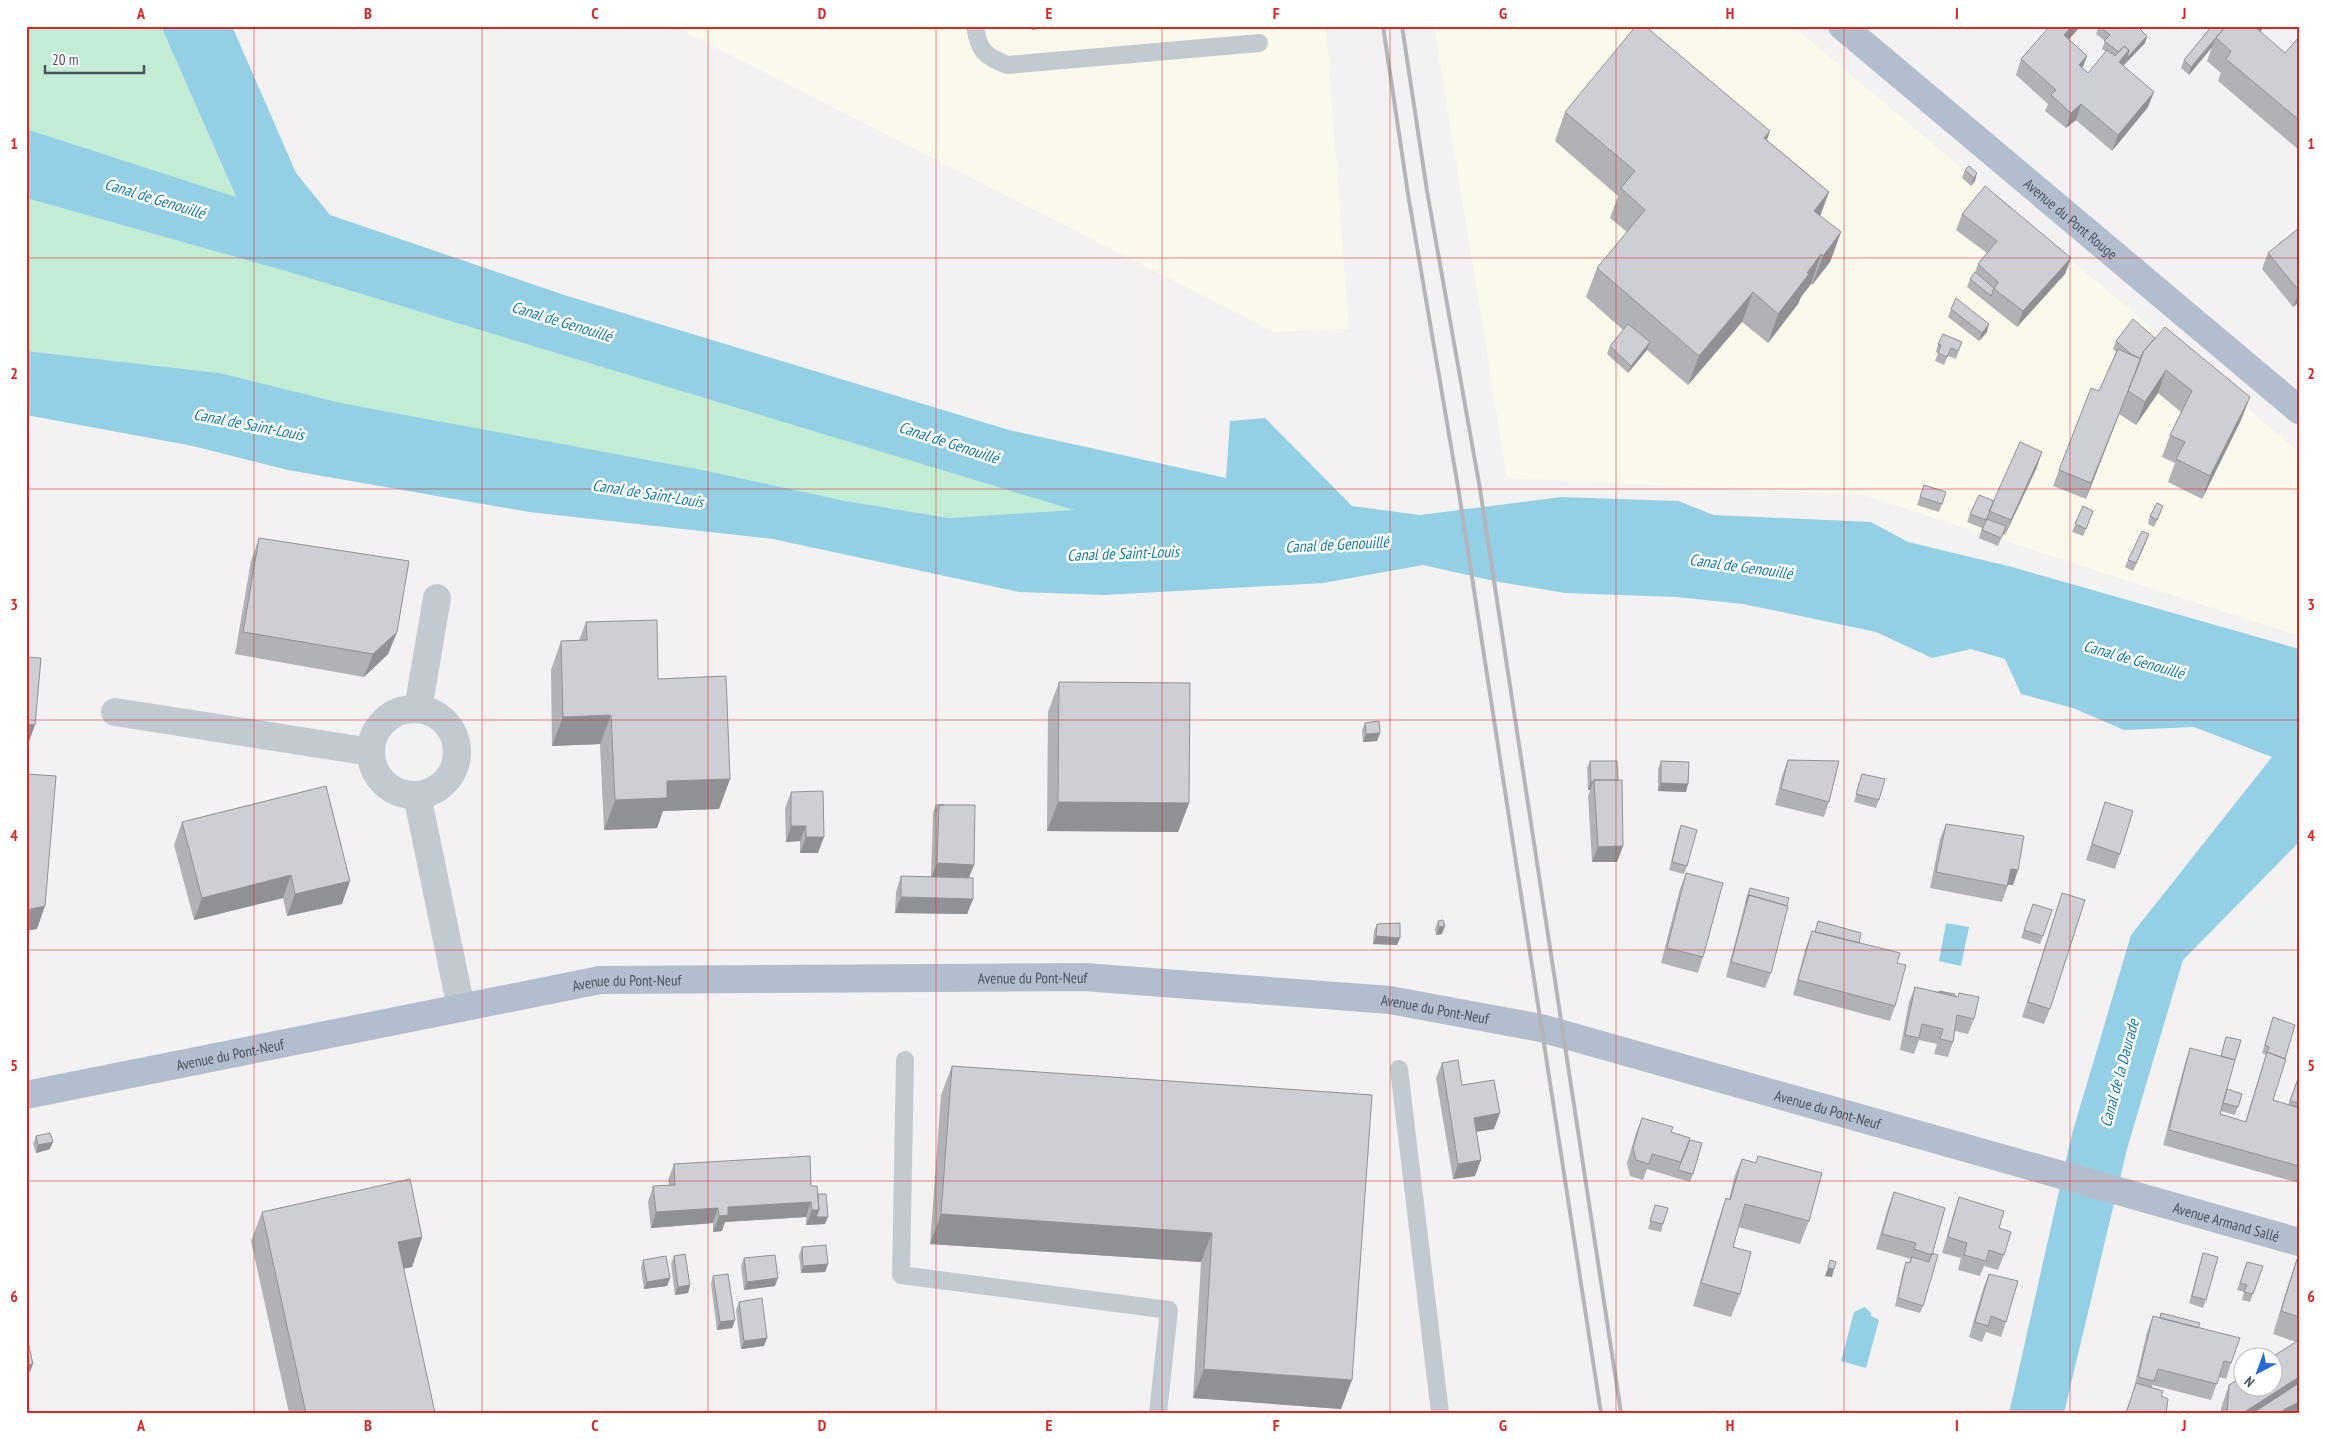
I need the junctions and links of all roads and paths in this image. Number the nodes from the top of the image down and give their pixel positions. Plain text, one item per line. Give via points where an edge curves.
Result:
1 (975, 26) edge
2 (1842, 26) edge
3 (1259, 43) dead end
4 (2299, 410) edge
5 (437, 598) dead end
6 (418, 709) junction
7 (115, 712) dead end
8 (371, 752) junction
9 (416, 795) junction
10 (461, 1008) junction
11 (905, 1060) dead end
12 (1399, 1069) dead end
13 (26, 1095) edge
14 (2156, 1202) joint
15 (2299, 1242) edge
16 (1158, 1413) edge
17 (1440, 1413) edge

1 - 3 lane via 978,41 987,56 1007,65
2 - 4 main road, Avenue du Pont Rouge
5 - 6 street
6 - 8 street via 404,710 385,720 373,738
6 - 9 street via 443,721 452,732 456,760 442,784 430,792
7 - 8 street
8 - 9 street via 373,766 385,783 402,794
9 - 10 street
10 - 13 main road, Avenue du Pont-Neuf
10 - 14 main road, Avenue du Pont-Neuf via 600,980 1084,977 1390,1000 1580,1038
11 - 16 lane via 901,1275 1169,1310
12 - 17 lane
14 - 15 main road, Avenue Armand Sallé

